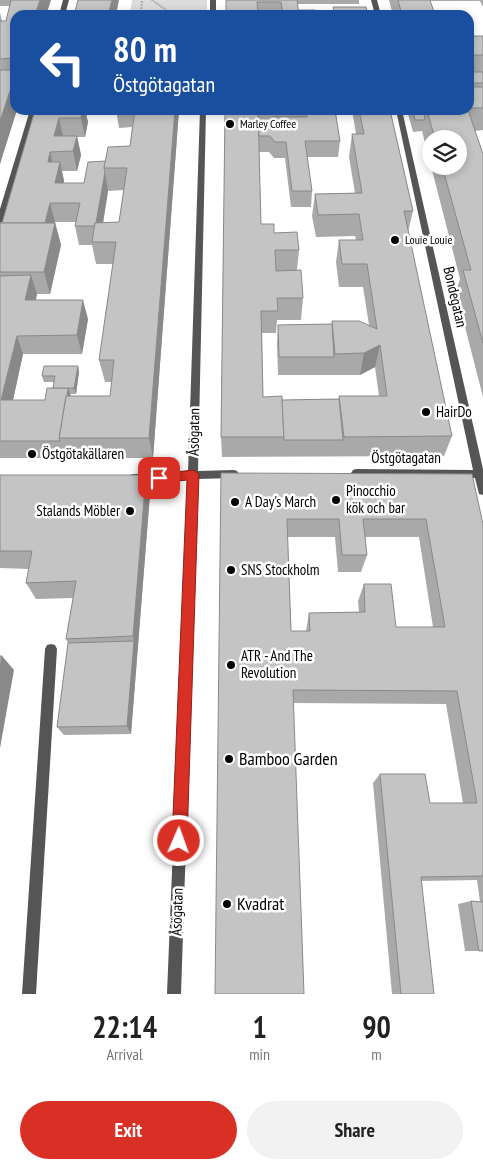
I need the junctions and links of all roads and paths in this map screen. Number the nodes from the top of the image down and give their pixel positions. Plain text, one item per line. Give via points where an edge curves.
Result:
1 (152, 0) edge
2 (166, 10) edge
3 (32, 115) edge
4 (203, 115) edge
5 (399, 115) edge
6 (0, 221) edge
7 (481, 473) edge
8 (193, 474) junction
9 (242, 474) edge
10 (341, 474) edge
11 (121, 478) edge
12 (483, 491) edge
13 (52, 650) dead end
14 (29, 994) edge
15 (174, 994) edge

1 - 2 path
3 - 6 street
4 - 8 street, Åsögatan
5 - 7 street, Bondegatan
7 - 10 street, Östgötagatan
7 - 12 street, Bondegatan
8 - 9 street
8 - 11 street
8 - 15 street, Åsögatan
13 - 14 street

